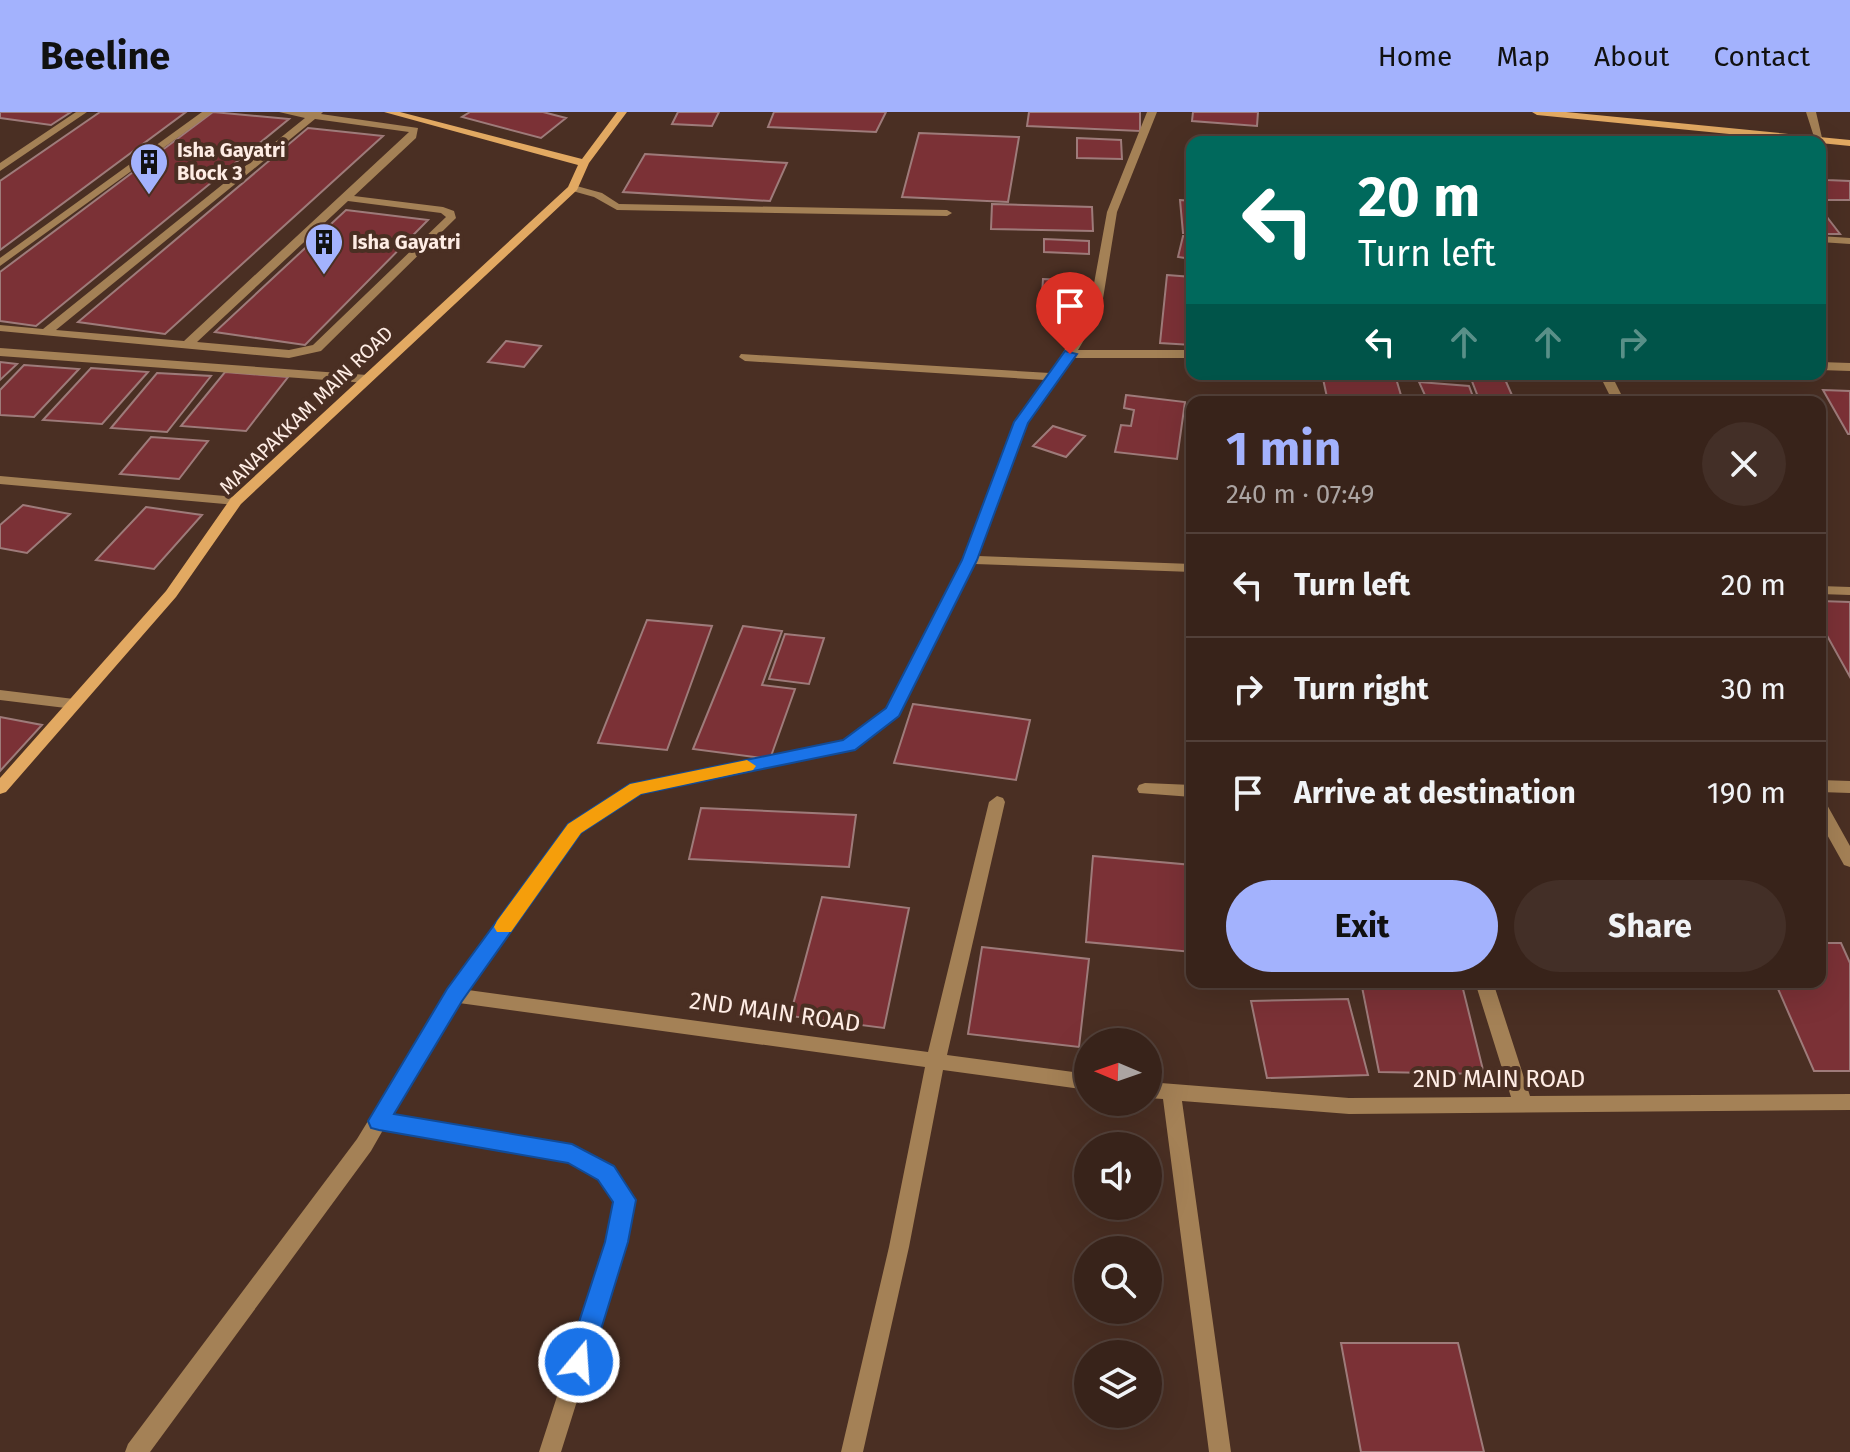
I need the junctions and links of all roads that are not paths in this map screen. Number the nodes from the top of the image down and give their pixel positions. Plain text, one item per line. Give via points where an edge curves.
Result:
1 (82, 112) edge
2 (208, 112) edge
3 (284, 112) edge
4 (389, 112) edge
5 (622, 112) edge
6 (1152, 112) edge
7 (1537, 112) edge
8 (1811, 112) edge
9 (315, 115) edge
10 (1780, 136) edge
11 (1819, 136) edge
12 (1826, 141) edge
13 (1850, 143) edge
14 (584, 163) junction
15 (0, 168) edge
16 (573, 188) junction
17 (347, 198) junction
18 (947, 213) dead end
19 (1826, 239) edge
20 (1850, 241) edge
21 (0, 263) edge
22 (0, 328) edge
23 (46, 333) junction
24 (187, 345) junction
25 (0, 352) edge
26 (1070, 354) junction
27 (1186, 354) edge
28 (745, 357) dead end
29 (1826, 366) edge
30 (1850, 367) edge
31 (1054, 377) junction
32 (367, 379) junction
33 (0, 480) edge
34 (236, 501) junction
35 (970, 560) junction
36 (1186, 568) edge
37 (1826, 590) edge
38 (1850, 591) edge
39 (0, 695) edge
40 (74, 704) junction
41 (1826, 786) edge
42 (1850, 787) edge
43 (0, 788) edge
44 (1145, 789) dead end
45 (1186, 791) edge
46 (997, 802) dead end
47 (1826, 818) edge
48 (1850, 861) edge
49 (1486, 988) edge
50 (454, 995) junction
51 (936, 1060) junction
52 (1074, 1080) edge
53 (1162, 1092) edge
54 (1172, 1094) junction
55 (1850, 1102) edge
56 (1523, 1105) junction
57 (379, 1121) junction
58 (136, 1452) edge
59 (550, 1452) edge
60 (852, 1452) edge
61 (1220, 1452) edge

1 - 15 street
2 - 21 street
3 - 9 street
4 - 14 main road
5 - 14 main road, MANAPAKKAM MAIN ROAD
6 - 26 street via 1112,212 1095,311
7 - 10 main road
8 - 11 street
9 - 17 street via 415,130
9 - 23 street
12 - 13 main road
14 - 16 main road, MANAPAKKAM MAIN ROAD
16 - 18 street via 617,207
16 - 32 main road, MANAPAKKAM MAIN ROAD
17 - 24 street
17 - 24 street via 443,210 451,218 317,348 289,354
19 - 20 street
22 - 23 street
23 - 24 street
25 - 32 street
26 - 27 street
26 - 31 street
28 - 31 street
29 - 30 street
31 - 35 street via 1021,422
32 - 34 main road, MANAPAKKAM MAIN ROAD
33 - 34 street
34 - 40 main road, MANAPAKKAM MAIN ROAD via 171,594
35 - 36 street
35 - 50 street via 893,712 849,745 636,789 612,804 575,828
37 - 38 street
39 - 40 street
40 - 43 main road, MANAPAKKAM MAIN ROAD
41 - 42 street
44 - 45 street
46 - 51 street
47 - 48 street
49 - 56 street
50 - 51 street, 2ND MAIN ROAD
50 - 57 street
51 - 52 street, 2ND MAIN ROAD
51 - 60 street
53 - 54 street, 2ND MAIN ROAD
54 - 56 street, 2ND MAIN ROAD via 1349,1106
54 - 61 street
55 - 56 street, 2ND MAIN ROAD
57 - 58 street
57 - 59 street via 572,1154 606,1173 625,1200 617,1242

